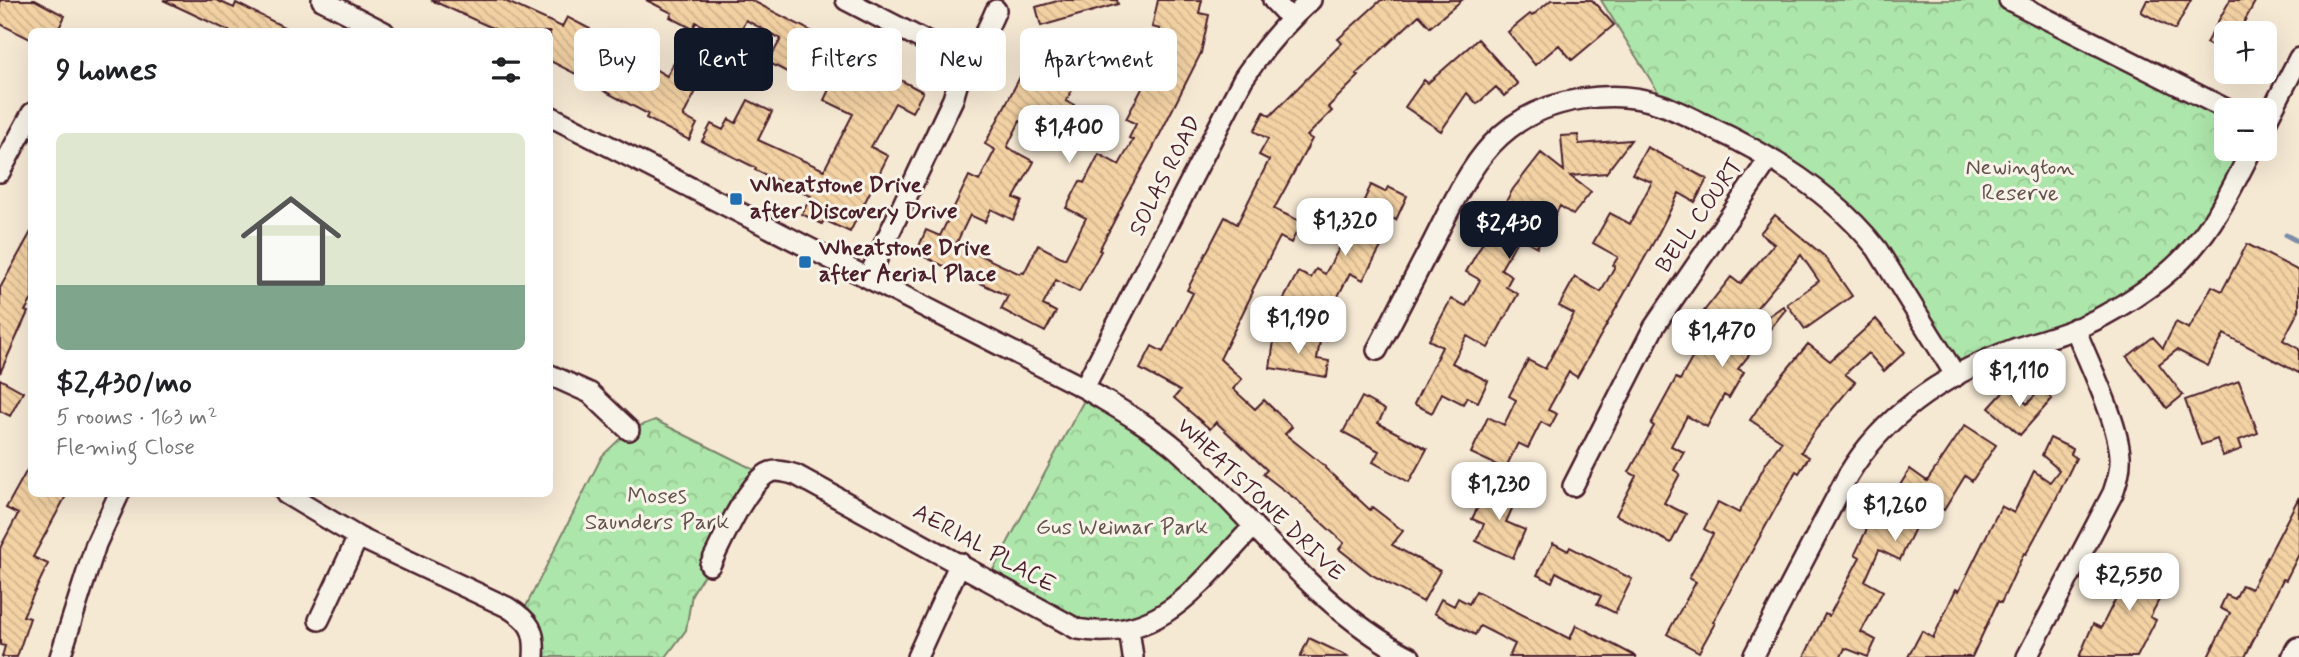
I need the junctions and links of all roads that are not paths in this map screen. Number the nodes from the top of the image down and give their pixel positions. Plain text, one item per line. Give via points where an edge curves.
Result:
1 (322, 0) edge
2 (846, 0) edge
3 (1273, 0) edge
4 (1311, 0) edge
5 (2009, 0) edge
6 (996, 10) dead end
7 (1290, 18) junction
8 (354, 25) edge
9 (988, 28) edge
10 (916, 36) edge
11 (2299, 58) edge
12 (955, 91) edge
13 (2277, 100) edge
14 (2214, 103) edge
15 (553, 118) edge
16 (28, 120) edge
17 (1769, 159) junction
18 (2246, 161) edge
19 (0, 172) edge
20 (868, 278) junction
21 (2075, 328) junction
22 (1377, 350) dead end
23 (553, 376) edge
24 (1956, 376) junction
25 (1084, 388) junction
26 (629, 430) dead end
27 (1573, 486) dead end
28 (118, 497) edge
29 (291, 497) edge
30 (1254, 526) junction
31 (358, 537) junction
32 (960, 564) junction
33 (710, 565) dead end
34 (319, 620) dead end
35 (1129, 629) junction
36 (2299, 650) edge
37 (1407, 656) edge
38 (60, 657) edge
39 (534, 657) edge
40 (917, 657) edge
41 (1133, 657) edge
42 (1753, 657) edge
43 (2027, 657) edge
44 (2295, 657) edge

1 - 8 street
2 - 10 street
3 - 7 street
4 - 7 street, SOLAS ROAD
5 - 14 street
6 - 9 street
7 - 25 street, SOLAS ROAD via 1243,79
11 - 13 street
12 - 20 street
15 - 20 street, WHEATSTONE DRIVE
16 - 19 street
17 - 22 street via 1658,103 1600,96 1536,110 1491,145 1469,172
17 - 24 street via 1809,184 1862,229
17 - 27 street, BELL COURT via 1654,327
18 - 21 street via 2220,209 2180,261 2127,302
20 - 25 street, WHEATSTONE DRIVE
21 - 24 street
21 - 43 street via 2111,418 2120,471 2113,493
23 - 26 street via 590,393
24 - 42 street via 1892,419 1860,456
25 - 30 street, WHEATSTONE DRIVE via 1174,446
28 - 38 street via 96,544
29 - 31 street
30 - 35 street, AERIAL PLACE via 1180,604
30 - 37 street, WHEATSTONE DRIVE via 1344,615
31 - 34 street
31 - 39 street via 508,607 531,627
32 - 33 street, AERIAL PLACE via 796,475 778,470 765,475 742,503
32 - 35 street, AERIAL PLACE via 1077,629 1112,633
32 - 40 street
35 - 41 street
36 - 44 main road

